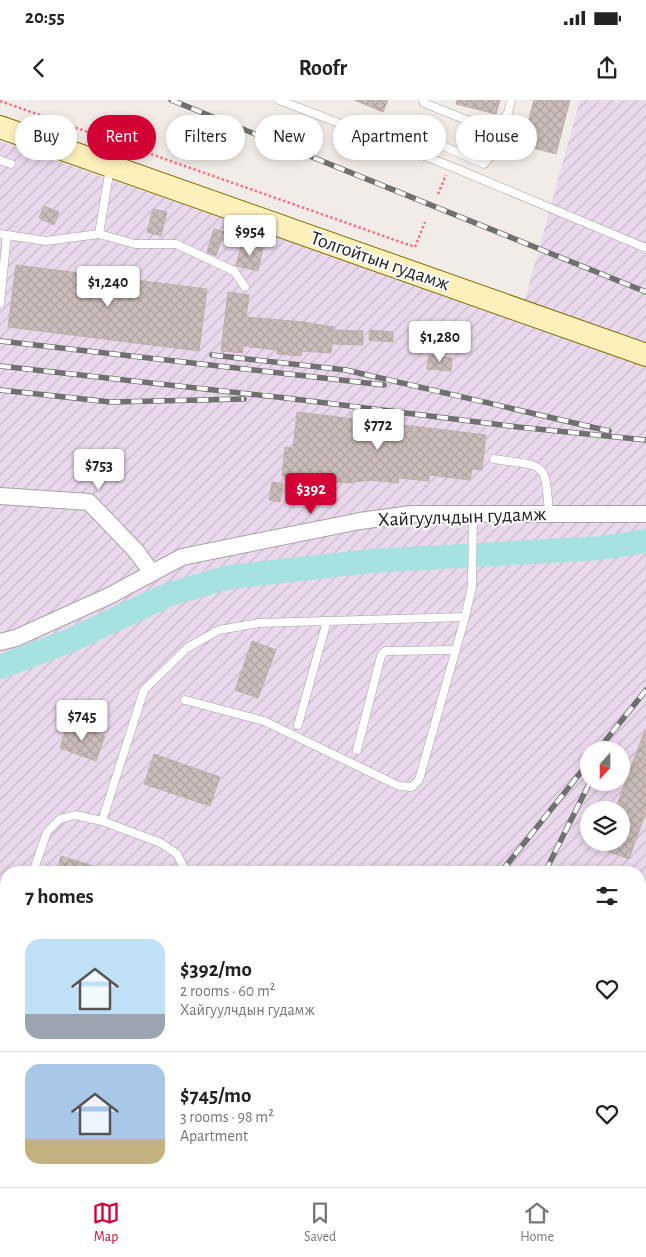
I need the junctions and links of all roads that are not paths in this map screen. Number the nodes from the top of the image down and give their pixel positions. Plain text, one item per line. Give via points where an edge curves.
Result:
1 (279, 100) edge
2 (423, 100) edge
3 (511, 100) edge
4 (506, 115) edge
5 (456, 116) edge
6 (333, 121) edge
7 (0, 127) edge
8 (0, 160) edge
9 (434, 160) edge
10 (475, 160) edge
11 (487, 160) edge
12 (11, 164) dead end
13 (111, 166) junction
14 (99, 234) junction
15 (4, 235) edge
16 (646, 248) edge
17 (245, 287) dead end
18 (0, 303) edge
19 (646, 355) edge
20 (494, 459) dead end
21 (0, 496) edge
22 (549, 514) junction
23 (646, 514) edge
24 (473, 515) junction
25 (152, 573) junction
26 (465, 617) junction
27 (327, 621) junction
28 (0, 642) edge
29 (456, 650) junction
30 (185, 700) dead end
31 (298, 725) dead end
32 (357, 750) dead end
33 (102, 821) junction
34 (35, 866) edge
35 (183, 866) edge

1 - 6 lane
2 - 5 lane
3 - 4 lane
7 - 13 main road, Толгойтын гудамж
8 - 12 lane
9 - 16 lane
10 - 11 lane via 484,164
13 - 14 lane
13 - 19 main road, Толгойтын гудамж
14 - 15 lane via 46,241
14 - 17 lane via 135,244 176,244 234,271
15 - 18 lane
20 - 22 lane via 538,466 544,471
21 - 25 street via 89,502 136,550
22 - 23 street, Хайгуулчдын гудамж
22 - 24 street, Хайгуулчдын гудамж
24 - 25 street, Хайгуулчдын гудамж via 411,514 360,521 182,557
24 - 26 lane via 474,563
25 - 28 street, Хайгуулчдын гудамж via 16,638
26 - 27 lane
26 - 29 lane
27 - 31 lane
27 - 33 lane via 259,624 219,630 187,648 144,690
29 - 30 lane via 419,780 412,788 399,786 264,721
29 - 32 lane via 385,651
33 - 34 lane via 75,815 60,819 47,832
33 - 35 lane via 161,843 177,854

